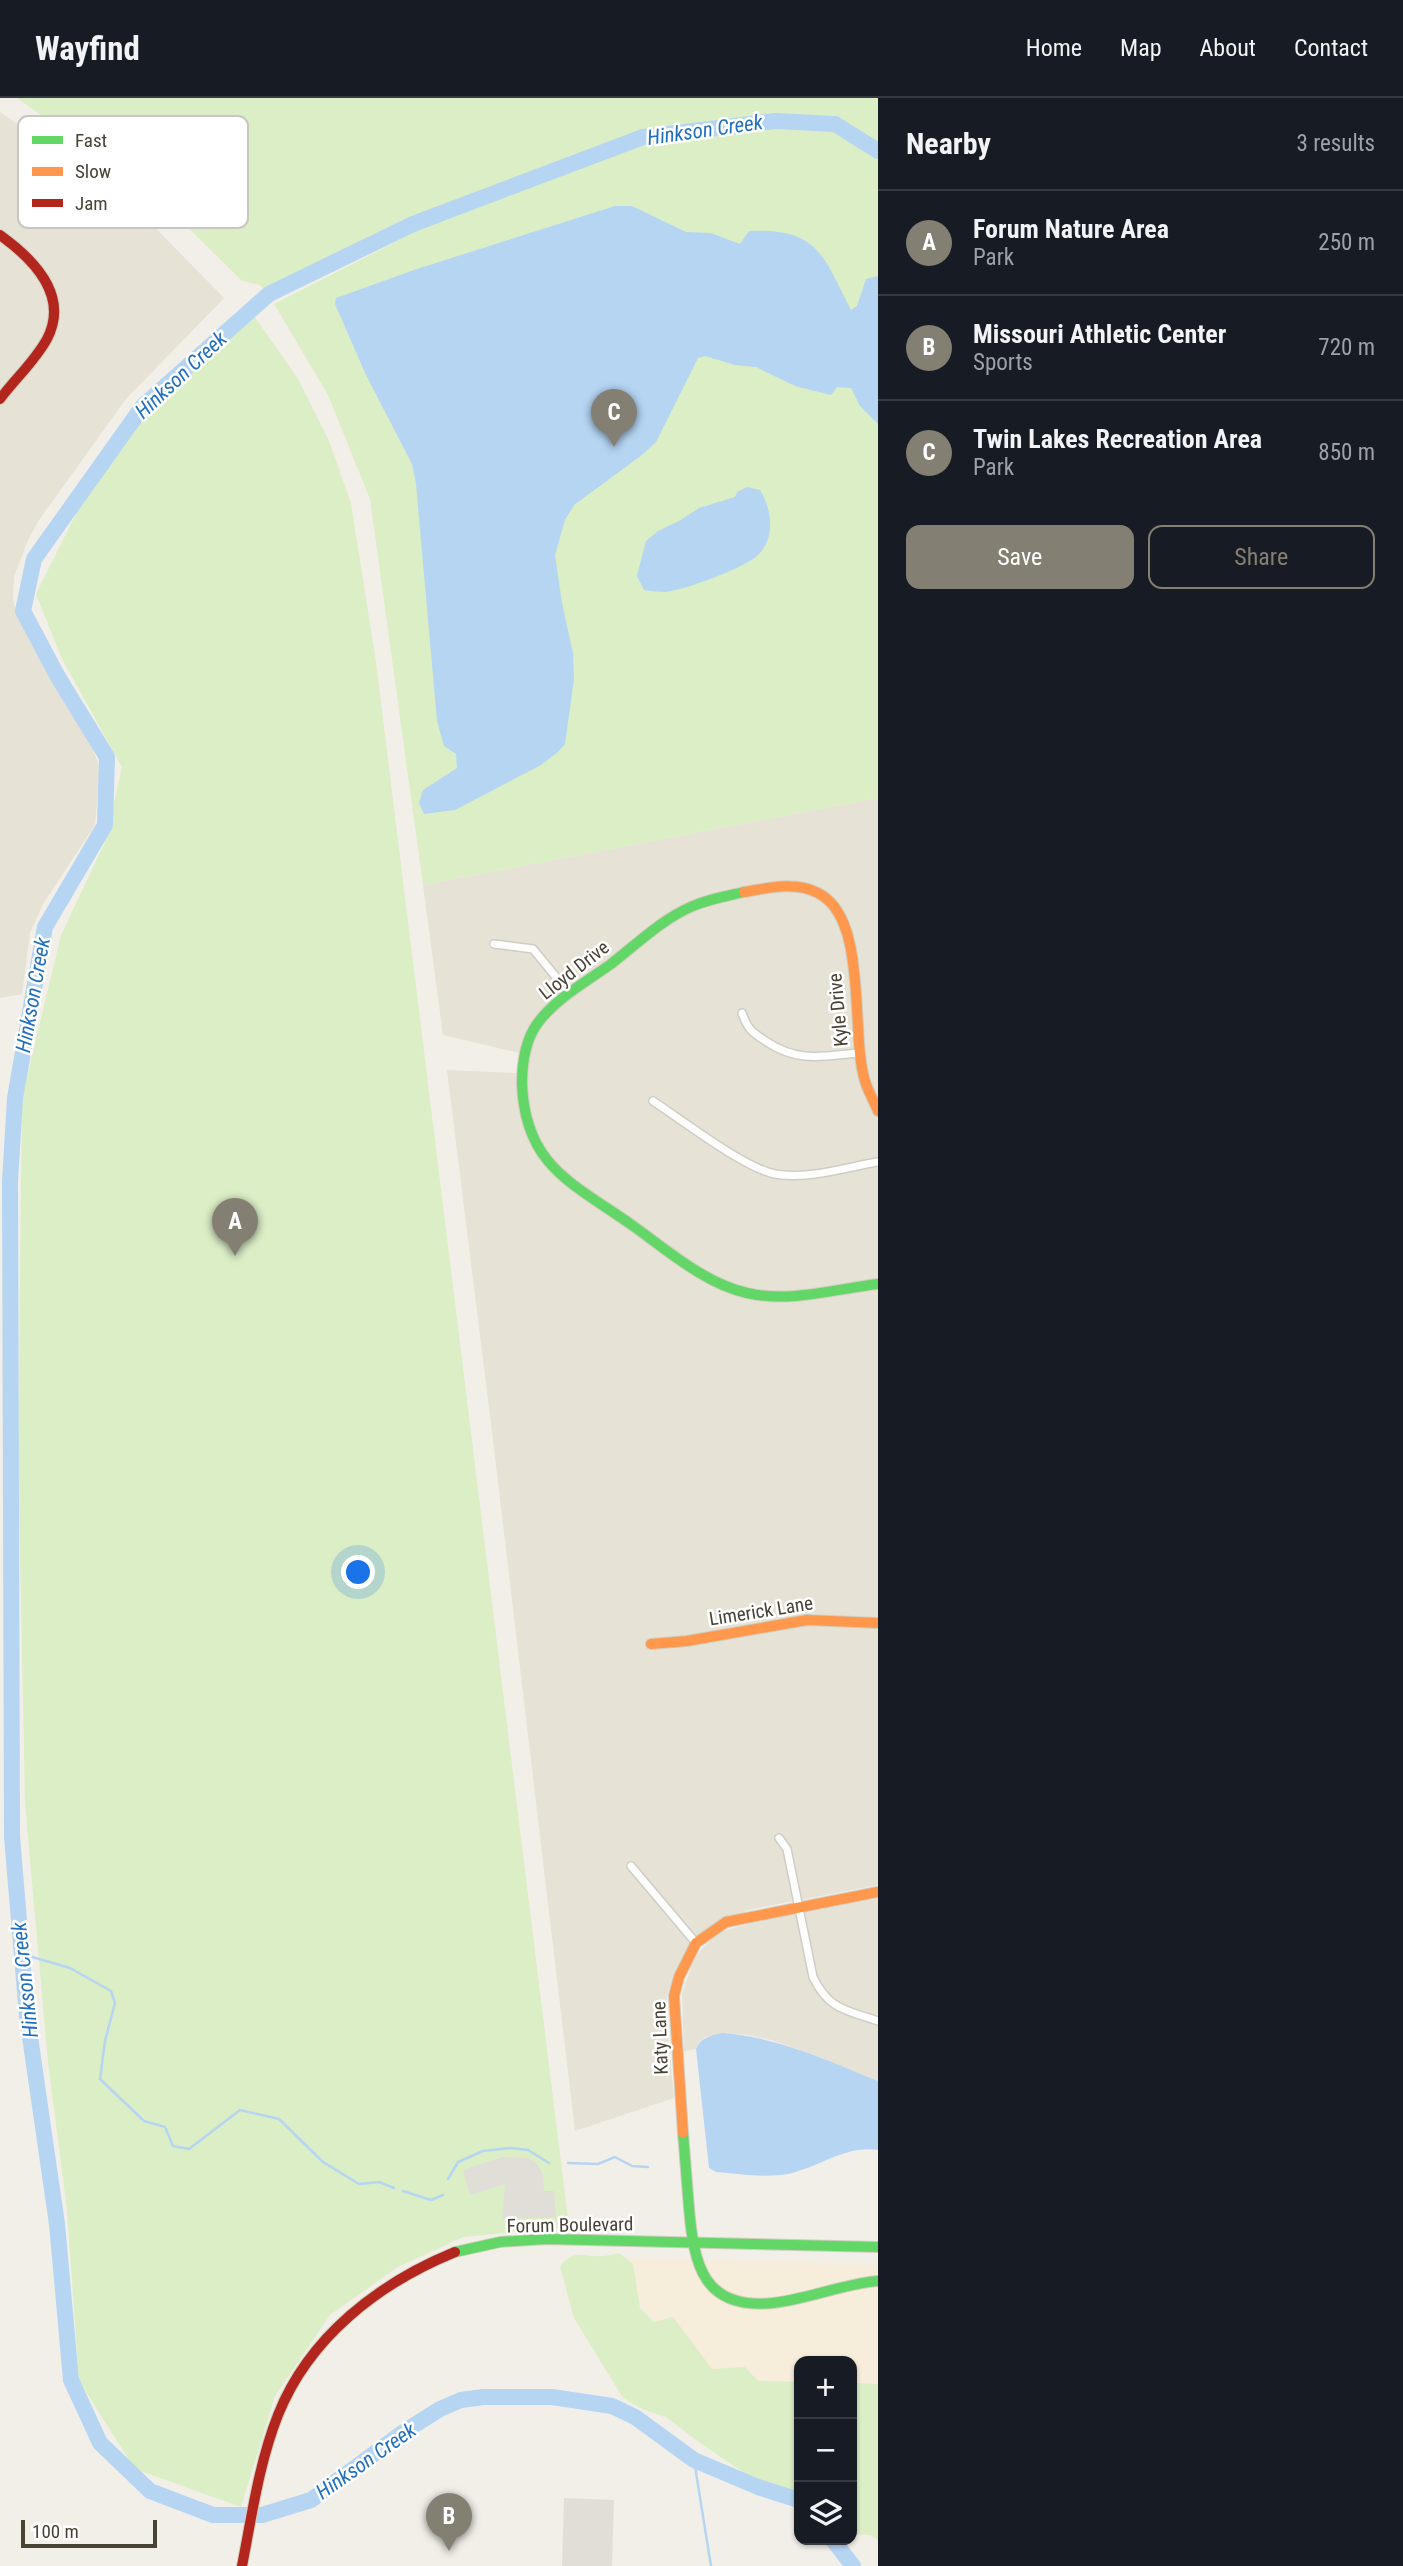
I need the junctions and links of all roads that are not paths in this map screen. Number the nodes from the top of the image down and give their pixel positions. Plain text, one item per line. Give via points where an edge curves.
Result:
1 (0, 235) edge
2 (0, 399) edge
3 (835, 905) joint
4 (494, 944) dead end
5 (570, 994) junction
6 (741, 1013) dead end
7 (859, 1053) junction
8 (653, 1101) dead end
9 (878, 1111) edge
10 (878, 1162) edge
11 (878, 1284) edge
12 (878, 1623) edge
13 (651, 1644) dead end
14 (779, 1838) dead end
15 (631, 1866) dead end
16 (878, 1892) edge
17 (798, 1908) junction
18 (696, 1942) junction
19 (878, 2021) edge
20 (692, 2243) junction
21 (878, 2247) edge
22 (878, 2281) edge
23 (242, 2566) edge

1 - 2 street via 37,265 53,304 48,337
3 - 5 street, Lloyd Drive via 812,889 791,885 711,900 675,916
3 - 7 street, Kyle Drive via 850,944
4 - 5 street via 533,949
5 - 11 street, Lloyd Drive via 540,1019 522,1059 521,1095 527,1130 560,1176 707,1277 748,1293 779,1295
6 - 7 street via 748,1029 793,1056
7 - 9 street, Kyle Drive via 864,1080
8 - 10 street via 750,1164 775,1174 807,1174
12 - 13 street, Limerick Lane via 831,1618 795,1621
14 - 17 street via 788,1849
15 - 18 street
16 - 17 street
17 - 18 street via 726,1922
17 - 19 street via 813,1977 821,1993 833,2005
18 - 20 street, Katy Lane via 679,1977 674,2006
20 - 21 street, Forum Boulevard
20 - 22 street, Katy Lane via 697,2268 713,2288 746,2304 786,2301 846,2283
20 - 23 street, Forum Boulevard via 531,2239 456,2252 375,2295 315,2352 290,2389 269,2434

